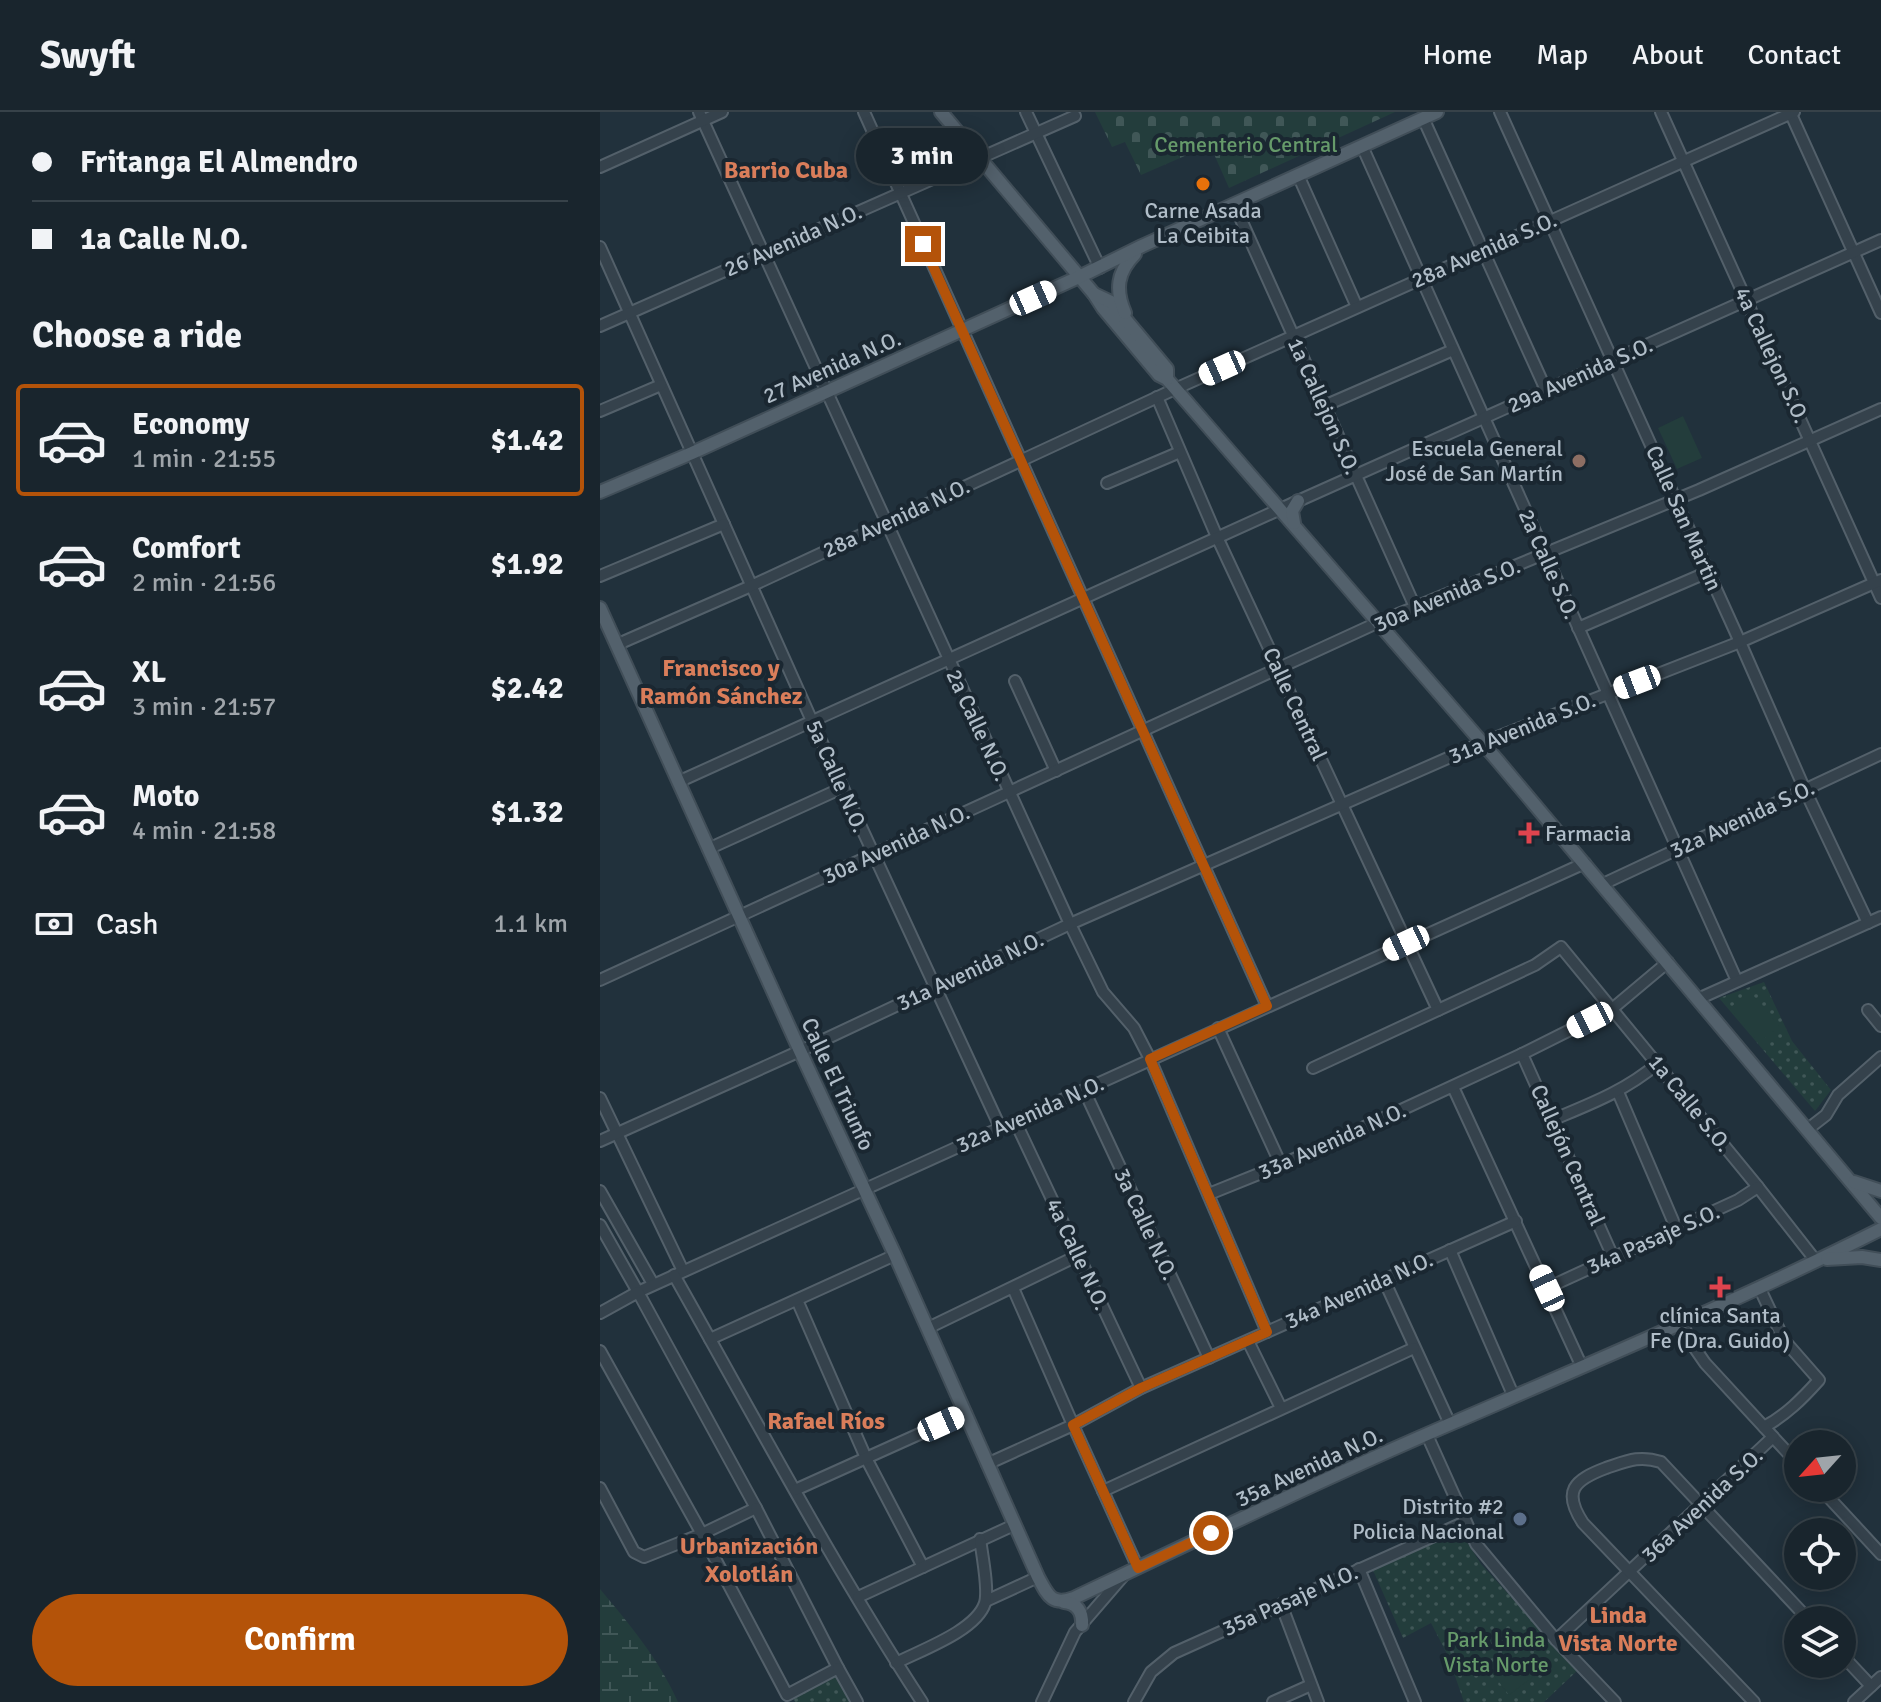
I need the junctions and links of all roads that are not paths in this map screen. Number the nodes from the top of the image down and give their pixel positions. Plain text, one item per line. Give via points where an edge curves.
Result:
1 (722, 112) edge
2 (864, 112) edge
3 (941, 112) edge
4 (1026, 112) edge
5 (1437, 112) edge
6 (1500, 112) edge
7 (1661, 112) edge
8 (1791, 113) edge
9 (701, 116) edge
10 (1075, 116) dead end
11 (1423, 118) junction
12 (1036, 133) junction
13 (1362, 146) junction
14 (979, 158) junction
15 (1683, 161) junction
16 (600, 167) edge
17 (1298, 175) junction
18 (900, 193) junction
19 (1234, 204) junction
20 (1549, 221) junction
21 (1881, 240) edge
22 (1142, 246) junction
23 (600, 247) edge
24 (1484, 251) junction
25 (763, 253) junction
26 (1854, 253) junction
27 (1100, 268) junction
28 (1079, 277) junction
29 (1421, 279) junction
30 (1094, 294) junction
31 (1747, 300) junction
32 (1357, 307) junction
33 (631, 313) junction
34 (1881, 313) edge
35 (600, 326) edge
36 (962, 330) junction
37 (1134, 330) junction
38 (1293, 336) junction
39 (1453, 350) junction
40 (1612, 360) junction
41 (1171, 384) junction
42 (661, 385) junction
43 (1546, 390) junction
44 (827, 391) junction
45 (1157, 397) junction
46 (1324, 406) junction
47 (1881, 409) edge
48 (600, 411) edge
49 (1484, 418) junction
50 (1811, 441) junction
51 (1180, 452) junction
52 (692, 453) junction
53 (1021, 460) junction
54 (1355, 475) junction
55 (1107, 483) dead end
56 (600, 492) edge
57 (1675, 499) junction
58 (1298, 501) junction
59 (1280, 509) junction
60 (887, 523) junction
61 (724, 524) junction
62 (1295, 526) junction
63 (1217, 537) junction
64 (1545, 554) junction
65 (1708, 572) junction
66 (600, 576) edge
67 (1878, 581) edge
68 (751, 586) junction
69 (1083, 598) junction
70 (1881, 598) edge
71 (1415, 607) junction
72 (600, 608) edge
73 (1379, 622) junction
74 (1578, 628) junction
75 (1740, 642) junction
76 (616, 645) junction
77 (948, 659) junction
78 (1279, 669) junction
79 (1015, 681) dead end
80 (1607, 693) junction
81 (812, 721) junction
82 (1143, 731) junction
83 (1482, 743) junction
84 (1881, 754) edge
85 (1056, 771) junction
86 (678, 782) junction
87 (842, 788) junction
88 (1805, 790) junction
89 (1009, 792) junction
90 (1342, 804) junction
91 (1677, 848) junction
92 (708, 849) junction
93 (873, 855) junction
94 (1585, 863) junction
95 (1203, 865) junction
96 (1603, 884) junction
97 (739, 915) junction
98 (1881, 917) edge
99 (1868, 923) junction
100 (1070, 924) junction
101 (1406, 943) junction
102 (1668, 962) junction
103 (600, 980) edge
104 (1737, 981) junction
105 (935, 987) junction
106 (1698, 999) junction
107 (1267, 1006) junction
108 (1612, 1009) junction
109 (1438, 1010) junction
110 (1868, 1010) dead end
111 (1881, 1026) edge
112 (1218, 1028) junction
113 (800, 1051) junction
114 (1522, 1054) junction
115 (1881, 1057) edge
116 (1150, 1059) junction
117 (1657, 1064) junction
118 (1313, 1068) dead end
119 (1453, 1087) junction
120 (1084, 1090) junction
121 (1618, 1092) junction
122 (600, 1098) edge
123 (1552, 1120) junction
124 (1015, 1121) junction
125 (1000, 1127) junction
126 (1808, 1129) junction
127 (617, 1134) junction
128 (600, 1141) edge
129 (1281, 1165) junction
130 (1851, 1181) junction
131 (1758, 1187) junction
132 (864, 1190) junction
133 (600, 1191) edge
134 (1881, 1191) edge
135 (1209, 1194) junction
136 (1881, 1218) edge
137 (1516, 1221) junction
138 (600, 1225) edge
139 (1676, 1228) junction
140 (1881, 1229) edge
141 (1450, 1250) junction
142 (895, 1255) junction
143 (1079, 1255) junction
144 (1613, 1257) junction
145 (1881, 1260) edge
146 (1816, 1261) junction
147 (678, 1273) junction
148 (1384, 1280) junction
149 (653, 1284) junction
150 (1759, 1287) junction
151 (1013, 1288) junction
152 (1547, 1288) junction
153 (638, 1292) junction
154 (797, 1300) junction
155 (600, 1313) edge
156 (1681, 1322) junction
157 (928, 1328) junction
158 (1267, 1332) junction
159 (710, 1339) junction
160 (1248, 1341) junction
161 (1414, 1348) junction
162 (600, 1351) edge
163 (1209, 1358) junction
164 (1582, 1367) junction
165 (1141, 1388) junction
166 (1514, 1397) junction
167 (1281, 1408) junction
168 (966, 1413) junction
169 (1450, 1424) junction
170 (1073, 1425) junction
171 (1764, 1427) junction
172 (1427, 1435) junction
173 (1773, 1437) junction
174 (1784, 1449) edge
175 (866, 1458) junction
176 (987, 1464) junction
177 (600, 1488) edge
178 (795, 1490) junction
179 (1103, 1491) junction
180 (1833, 1502) edge
181 (1702, 1505) junction
182 (756, 1508) junction
183 (1465, 1522) junction
184 (1014, 1525) junction
185 (702, 1534) junction
186 (980, 1539) junction
187 (1881, 1554) edge
188 (923, 1567) junction
189 (1138, 1568) junction
190 (1359, 1569) junction
191 (1630, 1573) junction
192 (1125, 1574) junction
193 (1038, 1577) junction
194 (858, 1597) junction
195 (1058, 1600) junction
196 (986, 1601) junction
197 (1281, 1604) junction
198 (1796, 1606) edge
199 (1082, 1625) junction
200 (1556, 1640) junction
201 (896, 1663) junction
202 (838, 1668) junction
203 (1856, 1670) edge
204 (1881, 1677) edge
205 (1311, 1685) junction
206 (1871, 1686) junction
207 (789, 1698) edge
208 (1611, 1700) edge
209 (857, 1702) edge
210 (922, 1702) edge
211 (1042, 1702) edge
212 (1134, 1702) edge
213 (1273, 1702) edge
214 (1318, 1702) edge
215 (1415, 1702) edge
216 (1754, 1702) edge
217 (1854, 1702) edge

1 - 9 street
2 - 18 street
3 - 14 main road
4 - 12 street
5 - 11 main road, 27 Avenida N.O.
6 - 20 street, Calle San Martin
7 - 15 street, 4a Callejon S.O.
8 - 15 street, 28a Avenida S.O.
8 - 26 street
9 - 16 street
9 - 25 street, 2a Calle N.O.
10 - 12 street, 26 Avenida N.O.
11 - 13 main road, 27 Avenida N.O.
11 - 24 street
12 - 14 street, 26 Avenida N.O.
12 - 27 street
13 - 17 main road, 27 Avenida N.O.
13 - 29 street, 2a Calle S.O.
14 - 18 street, 26 Avenida N.O.
14 - 28 main road
15 - 20 street, 28a Avenida S.O.
15 - 31 street, 4a Callejon S.O.
17 - 19 main road, 27 Avenida N.O.
17 - 32 street
18 - 25 street, 26 Avenida N.O.
18 - 36 street
19 - 22 main road, 27 Avenida N.O.
19 - 38 street, 1a Callejon S.O.
20 - 24 street, 28a Avenida S.O.
20 - 40 street, Calle San Martin
21 - 26 street, 29a Avenida S.O.
22 - 27 main road, 27 Avenida N.O.
22 - 37 main road via 1119,276 1117,290
23 - 33 street, 5a Calle N.O.
24 - 29 street, 28a Avenida S.O.
24 - 43 street
25 - 33 street, 26 Avenida N.O.
25 - 44 street, 2a Calle N.O.
26 - 31 street, 29a Avenida S.O.
26 - 34 street
27 - 28 main road, 27 Avenida N.O.
28 - 30 main road
28 - 36 main road, 27 Avenida N.O.
29 - 32 street, 28a Avenida S.O.
29 - 39 street, 2a Calle S.O.
30 - 37 main road via 1111,302
30 - 41 main road
31 - 40 street, 29a Avenida S.O.
31 - 50 street, 4a Callejon S.O.
32 - 38 street, 28a Avenida S.O.
33 - 35 street, 26 Avenida N.O.
33 - 42 street, 5a Calle N.O.
36 - 44 main road, 27 Avenida N.O.
36 - 53 street
37 - 41 main road via 1167,369
38 - 41 street, 28a Avenida S.O.
38 - 46 street, 1a Callejon S.O.
39 - 46 street
39 - 49 street, 2a Calle S.O.
40 - 43 street, 29a Avenida S.O.
40 - 57 street, Calle San Martin
41 - 45 street, 28a Avenida N.O.
41 - 59 main road
42 - 48 street
42 - 52 street, 5a Calle N.O.
43 - 49 street, 29a Avenida S.O.
44 - 52 main road, 27 Avenida N.O.
44 - 60 street, 2a Calle N.O.
45 - 51 street, Calle Central
45 - 53 street, 28a Avenida N.O.
46 - 54 street, 1a Callejon S.O.
47 - 50 street, 30a Avenida S.O.
49 - 54 street, 29a Avenida S.O.
49 - 64 street, 2a Calle S.O.
50 - 57 street, 30a Avenida S.O.
50 - 67 street, 4a Callejon S.O.
51 - 55 street
51 - 63 street, Calle Central
52 - 56 main road, 27 Avenida N.O.
52 - 61 street, 5a Calle N.O.
53 - 60 street, 28a Avenida N.O.
53 - 69 street
54 - 58 street, 29a Avenida S.O.
54 - 71 street, 1a Callejon S.O.
57 - 64 street, 30a Avenida S.O.
57 - 65 street, Calle San Martin
58 - 59 street, 29a Avenida S.O.
58 - 62 main road via 1292,511
59 - 62 main road
59 - 63 street, 29a Avenida S.O.
60 - 68 street, 28a Avenida N.O.
60 - 77 street, 2a Calle N.O.
61 - 66 street
61 - 68 street, 5a Calle N.O.
62 - 73 main road
63 - 69 street, 29a Avenida S.O.
63 - 78 street, Calle Central
64 - 71 street, 30a Avenida S.O.
64 - 74 street, 2a Calle S.O.
65 - 74 street
65 - 75 street, Calle San Martin
67 - 70 street, 4a Callejon S.O.
67 - 75 street, 31a Avenida S.O.
68 - 76 street, 28a Avenida N.O.
68 - 81 street, 5a Calle N.O.
69 - 77 street, 29a Avenida S.O.
69 - 82 street
71 - 73 street, 30a Avenida S.O.
72 - 76 main road, Calle El Triunfo
73 - 78 street, 30a Avenida S.O.
73 - 83 main road
74 - 80 street, 2a Calle S.O.
75 - 80 street, 31a Avenida S.O.
75 - 88 street, Calle San Martin
76 - 86 main road, Calle El Triunfo
77 - 81 street, 29a Avenida S.O.
77 - 89 street, 2a Calle N.O.
78 - 82 street, 30a Avenida N.O.
78 - 90 street, Calle Central
79 - 85 street
80 - 83 street, 31a Avenida S.O.
80 - 91 street, 2a Calle S.O.
81 - 86 street, 29a Avenida S.O.
81 - 87 street, 5a Calle N.O.
82 - 85 street, 30a Avenida N.O.
82 - 95 street
83 - 90 street, 31a Avenida S.O.
83 - 94 main road
84 - 88 street, 32a Avenida S.O.
85 - 89 street, 30a Avenida N.O.
86 - 92 main road, Calle El Triunfo
87 - 92 street
87 - 93 street, 5a Calle N.O.
88 - 91 street, 32a Avenida S.O.
88 - 99 street, Calle San Martin
89 - 93 street, 30a Avenida N.O.
89 - 100 street, 2a Calle N.O.
90 - 95 street, 31a Avenida N.O.
90 - 101 street, Calle Central
91 - 96 street, 32a Avenida S.O.
91 - 104 street, 2a Calle S.O.
92 - 97 main road, Calle El Triunfo
93 - 97 street, 30a Avenida N.O.
93 - 105 street, 5a Calle N.O.
94 - 96 main road
94 - 101 street
95 - 100 street, 31a Avenida N.O.
95 - 107 street
96 - 102 main road
97 - 103 street, 30a Avenida N.O.
97 - 113 main road, Calle El Triunfo
98 - 99 street
99 - 104 street
100 - 105 street, 31a Avenida N.O.
100 - 116 street, 2a Calle N.O. via 1103,992 1134,1028
101 - 107 street, 32a Avenida N.O.
101 - 109 street, Calle Central
102 - 106 main road
102 - 108 street, 33a Avenida N.O.
104 - 106 street
105 - 113 street, 31a Avenida N.O.
105 - 125 street, 5a Calle N.O.
106 - 126 main road
107 - 112 street, 32a Avenida N.O.
108 - 109 street, 1a Calle S.O. via 1561,947 1535,965
108 - 114 street, 33a Avenida N.O.
108 - 117 street, 1a Calle S.O.
109 - 118 street
110 - 111 street
112 - 116 street, 32a Avenida N.O.
112 - 129 street
113 - 127 street, 31a Avenida N.O.
113 - 132 main road, Calle El Triunfo
114 - 119 street, 33a Avenida N.O.
114 - 123 street, Callejón Central
115 - 126 street
116 - 120 street, 32a Avenida N.O.
116 - 135 street, 2a Calle N.O.
117 - 121 street
117 - 131 street, 1a Calle S.O.
119 - 129 street, 33a Avenida N.O.
119 - 137 street
120 - 124 street, 32a Avenida N.O.
120 - 163 street, 3a Calle N.O.
121 - 123 street
121 - 139 street
122 - 127 street
123 - 144 street, Callejón Central
124 - 125 street, 32a Avenida N.O.
124 - 143 street, 4a Calle N.O.
125 - 132 street, 32a Avenida N.O.
126 - 130 main road
127 - 128 street, 31a Avenida N.O.
127 - 147 street
129 - 135 street, 33a Avenida N.O.
130 - 134 main road
130 - 136 main road
131 - 139 street, 34a Pasaje S.O.
131 - 146 street, 1a Calle S.O.
132 - 142 main road, Calle El Triunfo
132 - 147 street, 32a Avenida N.O.
133 - 149 street
135 - 158 street, 2a Calle N.O.
137 - 141 street, 34a Avenida N.O.
137 - 152 street
138 - 153 street
139 - 144 street, 34a Pasaje S.O.
140 - 146 main road
141 - 148 street, 34a Avenida N.O.
141 - 166 street
142 - 154 street
142 - 157 main road, Calle El Triunfo
143 - 151 street
143 - 165 street, 4a Calle N.O.
144 - 152 street, 34a Pasaje S.O.
145 - 146 main road
146 - 150 main road, 35a Avenida N.O.
147 - 149 street, 32a Avenida N.O.
147 - 159 street
148 - 158 street, 34a Avenida N.O.
148 - 161 street
149 - 153 street, 32a Avenida N.O.
150 - 156 main road, 35a Avenida N.O.
150 - 171 street via 1784,1340 1819,1380
151 - 157 street
151 - 170 street
152 - 164 street
153 - 155 street, 32a Avenida N.O.
153 - 182 street
154 - 159 street
154 - 175 street
156 - 164 main road, 35a Avenida N.O.
156 - 171 street via 1705,1363
157 - 168 main road, Calle El Triunfo
158 - 160 street, 34a Avenida N.O.
159 - 178 street
160 - 163 street, 34a Avenida N.O.
160 - 167 street
161 - 167 street
161 - 169 street
162 - 185 street
163 - 165 street, 34a Avenida N.O.
164 - 166 main road, 35a Avenida N.O.
165 - 170 street, 34a Avenida N.O.
166 - 169 main road, 35a Avenida N.O.
167 - 179 street
168 - 175 street
168 - 176 main road, Calle El Triunfo
169 - 172 main road, 35a Avenida N.O.
170 - 176 street, 34a Avenida N.O.
170 - 179 street
171 - 173 street
172 - 183 street
172 - 189 main road, 35a Avenida N.O.
173 - 174 street
173 - 181 street, 36a Avenida S.O.
175 - 178 street
175 - 188 street
176 - 184 main road, Calle El Triunfo
177 - 185 street via 638,1555
178 - 194 street
179 - 189 street
180 - 187 street
181 - 191 street, 36a Avenida S.O.
181 - 191 street via 1661,1462 1649,1458 1587,1475 1577,1483 1574,1509
181 - 198 street
182 - 185 street
182 - 202 street
183 - 190 street, 35a Pasaje N.O.
183 - 200 street via 1488,1560
184 - 186 street
184 - 193 main road, Calle El Triunfo
185 - 207 street
186 - 188 street
186 - 196 street
188 - 194 street
189 - 192 main road, 35a Avenida N.O.
190 - 197 street, 35a Pasaje N.O.
190 - 215 street
191 - 200 street, 36a Avenida S.O.
191 - 216 street
192 - 195 main road, 35a Avenida N.O.
192 - 199 street
193 - 195 main road, Calle El Triunfo via 1047,1594
193 - 196 street
194 - 201 street
195 - 199 main road, Calle El Triunfo via 1079,1609
196 - 201 street via 965,1627
197 - 205 street
197 - 212 street, 35a Pasaje N.O. via 1174,1653 1151,1672
199 - 211 street
200 - 208 street
201 - 210 street
202 - 207 street
202 - 209 street
203 - 206 street
204 - 206 street
205 - 213 street
205 - 214 street
206 - 217 street

